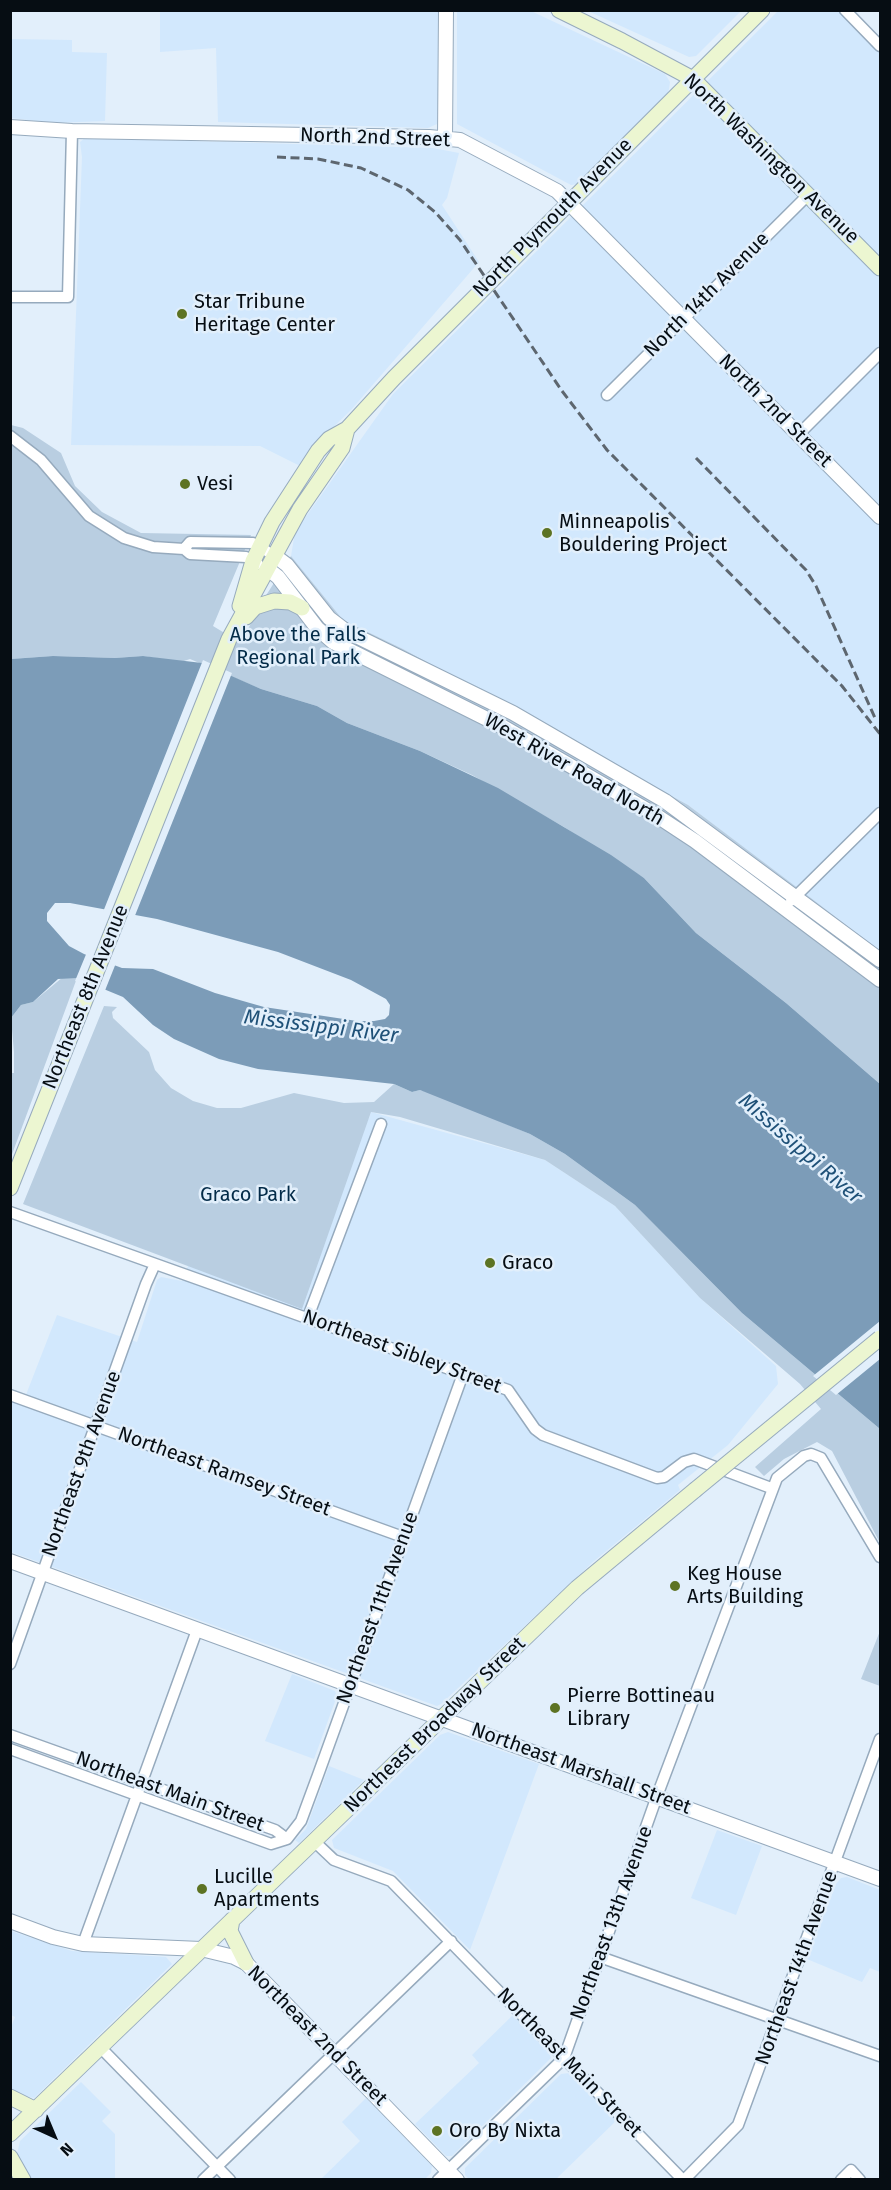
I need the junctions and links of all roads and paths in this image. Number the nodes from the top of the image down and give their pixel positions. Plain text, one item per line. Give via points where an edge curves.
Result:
1 (446, 10) edge
2 (558, 10) edge
3 (762, 10) edge
4 (845, 10) edge
5 (880, 46) edge
6 (693, 79) junction
7 (10, 128) edge
8 (72, 131) junction
9 (445, 138) junction
10 (808, 195) junction
11 (569, 202) junction
12 (880, 268) edge
13 (10, 297) edge
14 (683, 319) junction
15 (880, 353) edge
16 (607, 395) dead end
17 (347, 429) junction
18 (799, 434) junction
19 (10, 436) edge
20 (880, 517) edge
21 (260, 547) junction
22 (184, 549) junction
23 (253, 561) junction
24 (271, 562) junction
25 (302, 608) junction
26 (231, 634) junction
27 (398, 656) junction
28 (391, 670) junction
29 (513, 713) junction
30 (505, 728) junction
31 (162, 807) joint
32 (880, 813) edge
33 (796, 896) junction
34 (784, 908) junction
35 (880, 960) edge
36 (880, 980) edge
37 (381, 1124) dead end
38 (10, 1188) edge
39 (10, 1212) edge
40 (155, 1264) junction
41 (308, 1317) junction
42 (880, 1338) edge
43 (463, 1374) junction
44 (10, 1395) edge
45 (96, 1425) junction
46 (771, 1488) junction
47 (403, 1537) junction
48 (880, 1557) edge
49 (10, 1561) edge
50 (43, 1573) junction
51 (197, 1630) junction
52 (10, 1665) edge
53 (351, 1685) junction
54 (442, 1718) junction
55 (10, 1735) edge
56 (880, 1739) edge
57 (10, 1749) edge
58 (141, 1781) junction
59 (136, 1794) junction
60 (657, 1796) junction
61 (286, 1839) junction
62 (314, 1841) junction
63 (836, 1862) junction
64 (880, 1879) edge
65 (232, 1920) junction
66 (10, 1921) edge
67 (450, 1941) junction
68 (83, 1944) junction
69 (201, 1949) junction
70 (600, 1957) junction
71 (246, 1963) junction
72 (778, 2021) junction
73 (100, 2047) junction
74 (334, 2053) junction
75 (880, 2056) edge
76 (564, 2058) junction
77 (10, 2097) edge
78 (36, 2109) junction
79 (10, 2134) edge
80 (10, 2157) edge
81 (217, 2166) junction
82 (448, 2177) edge
83 (679, 2178) edge
84 (23, 2180) edge
85 (203, 2180) edge
86 (230, 2180) edge
87 (841, 2180) edge
88 (860, 2180) edge

1 - 9 street
2 - 6 main road, North Washington Avenue
3 - 6 main road, North Plymouth Avenue
4 - 5 street
6 - 10 main road, North Washington Avenue
6 - 11 main road, North Plymouth Avenue
7 - 8 street, North 2nd Street
8 - 9 street, North 2nd Street
8 - 13 street via 68,297
9 - 11 street, North 2nd Street via 460,140 547,185
10 - 12 main road, North Washington Avenue
10 - 14 street, North 14th Avenue
11 - 14 street, North 2nd Street
11 - 17 main road, North Plymouth Avenue
14 - 16 street, North 14th Avenue
14 - 18 street, North 2nd Street
15 - 18 street
17 - 21 main road, North Plymouth Avenue via 329,439 308,465
17 - 24 main road, North Plymouth Avenue via 342,448 300,509
18 - 20 street, North 2nd Street
19 - 22 street via 41,460 77,505 99,524 153,548
21 - 22 street via 253,543 190,542
21 - 23 main road, North Plymouth Avenue
21 - 24 street
22 - 23 street via 190,554 246,557
23 - 24 street
23 - 26 main road, North Plymouth Avenue
24 - 25 street, West River Road North
24 - 26 main road, North Plymouth Avenue
24 - 27 street, West River Road North via 287,565 329,618 345,631
25 - 26 main road via 290,602 267,602 255,607
25 - 28 street, West River Road North via 333,642
26 - 31 main road, North Plymouth Avenue
27 - 28 street
27 - 29 street, West River Road North
28 - 30 street, West River Road North
29 - 30 street
29 - 33 street, West River Road North via 665,801
30 - 34 street, West River Road North via 654,814
31 - 38 main road, Northeast 8th Avenue
32 - 33 street
33 - 34 street
33 - 35 street, West River Road North
34 - 36 street, West River Road North
37 - 41 street
39 - 40 street, Northeast Sibley Street
40 - 41 street, Northeast Sibley Street
40 - 45 street, Northeast 9th Avenue
41 - 43 street, Northeast Sibley Street
42 - 54 main road, Northeast Broadway Street, bridge via 577,1588
43 - 46 street, Northeast Sibley Street via 508,1390 543,1435 657,1478 694,1459
43 - 47 street, Northeast 11th Avenue
44 - 45 street, Northeast Ramsey Street
45 - 47 street, Northeast Ramsey Street
45 - 50 street, Northeast 9th Avenue
46 - 48 street via 777,1478 804,1456 821,1458
46 - 60 street, Northeast 13th Avenue
47 - 53 street, Northeast 11th Avenue
49 - 50 street, Northeast Marshall Street
50 - 51 street, Northeast Marshall Street
50 - 52 street, Northeast 9th Avenue
51 - 53 street, Northeast Marshall Street
51 - 58 street
53 - 54 street, Northeast Marshall Street
53 - 61 street, Northeast 11th Avenue via 301,1821
54 - 60 street, Northeast Marshall Street
54 - 62 main road, Northeast Broadway Street
55 - 58 street, Northeast Main Street
56 - 63 street, Northeast 14th Avenue
57 - 59 street, Northeast Main Street
58 - 59 street
58 - 61 street, Northeast Main Street via 275,1830
59 - 61 street, Northeast Main Street via 271,1844
59 - 68 street
60 - 63 street, Northeast Marshall Street
60 - 70 street, Northeast 13th Avenue
62 - 65 main road, Northeast Broadway Street
62 - 67 street, Northeast Main Street via 334,1860 391,1881
63 - 64 street, Northeast Marshall Street
63 - 72 street, Northeast 14th Avenue
65 - 69 main road, Northeast Broadway Street
65 - 71 main road via 230,1931
66 - 68 street, Northeast 2nd Street
67 - 74 street
67 - 76 street, Northeast Main Street
68 - 69 street, Northeast 2nd Street
69 - 71 street, Northeast 2nd Street
69 - 73 main road, Northeast Broadway Street
70 - 72 street
70 - 76 street, Northeast 13th Avenue
71 - 74 street, Northeast 2nd Street
72 - 75 street
72 - 83 street, Northeast 14th Avenue via 738,2125
73 - 78 main road, Northeast Broadway Street
73 - 81 street
74 - 81 street
74 - 82 street, Northeast 2nd Street
76 - 82 street, Northeast 13th Avenue
76 - 83 street, Northeast Main Street
77 - 78 main road
78 - 79 main road, Northeast Broadway Street
80 - 84 main road
81 - 85 street
81 - 86 street
87 - 88 street via 850,2170

